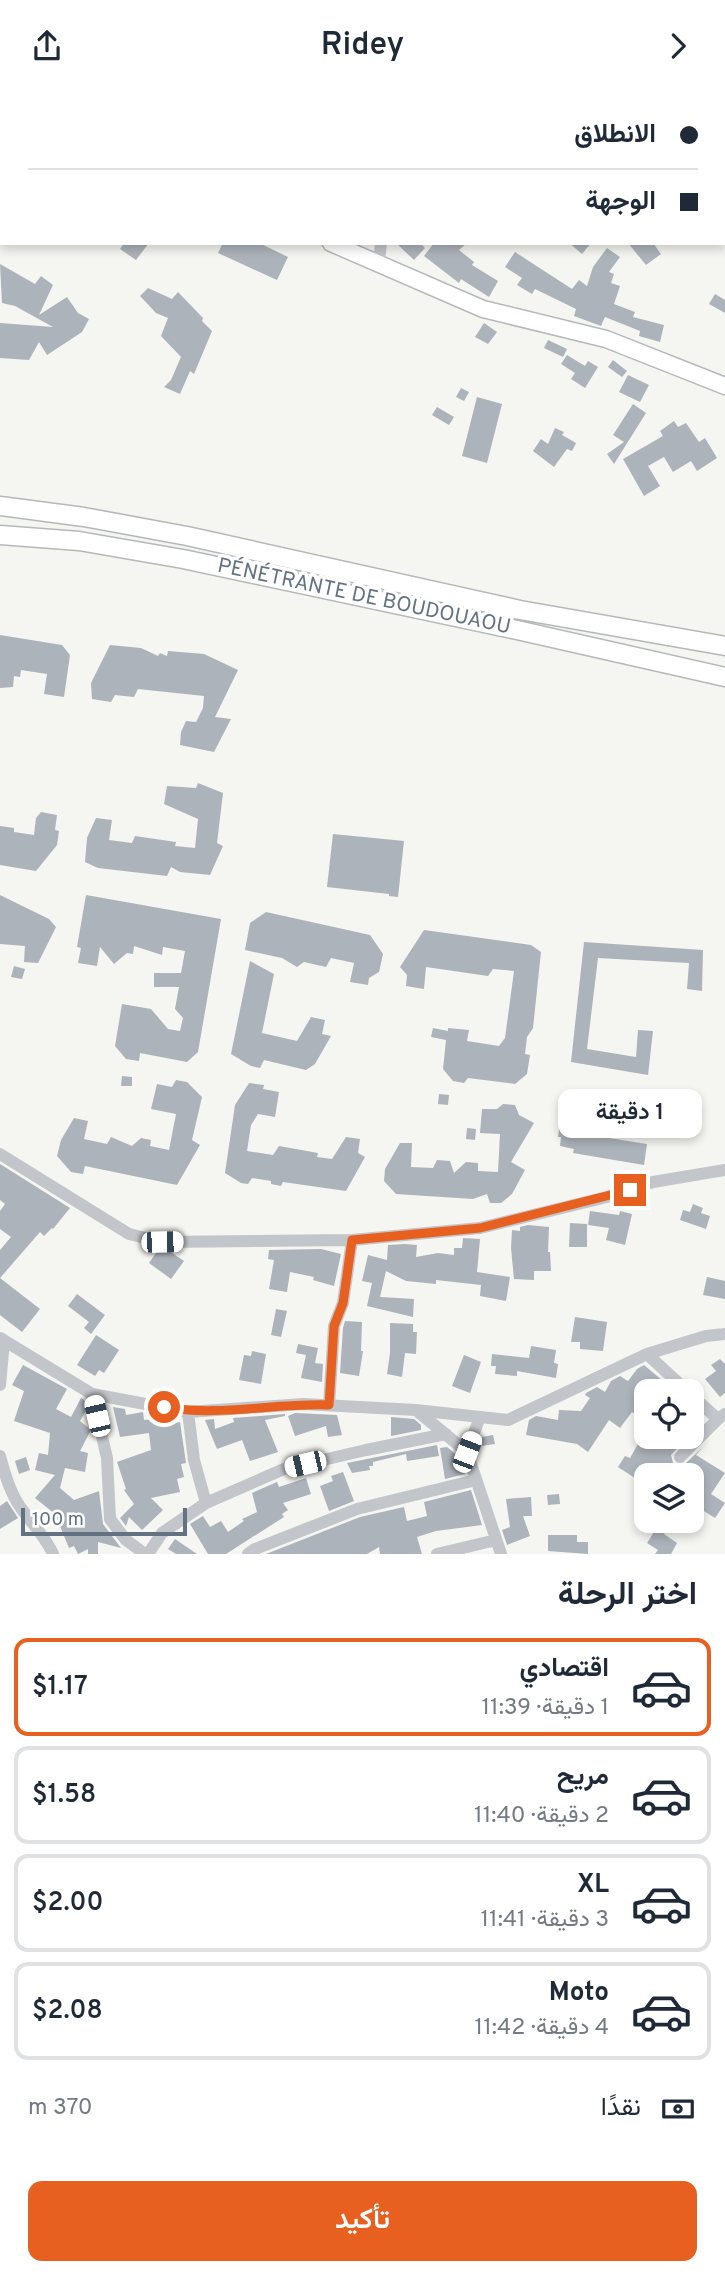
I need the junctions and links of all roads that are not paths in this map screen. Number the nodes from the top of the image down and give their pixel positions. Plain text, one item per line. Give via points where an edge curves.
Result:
1 (336, 245) edge
2 (381, 245) edge
3 (375, 262) junction
4 (725, 386) edge
5 (0, 506) edge
6 (0, 535) edge
7 (725, 646) edge
8 (725, 677) edge
9 (0, 1154) edge
10 (725, 1170) edge
11 (352, 1240) junction
12 (725, 1334) edge
13 (2, 1340) edge
14 (647, 1354) junction
15 (0, 1378) edge
16 (674, 1379) edge
17 (0, 1385) edge
18 (92, 1394) junction
19 (329, 1405) junction
20 (704, 1405) edge
21 (416, 1410) junction
22 (188, 1412) junction
23 (480, 1417) junction
24 (721, 1417) edge
25 (446, 1434) junction
26 (467, 1452) junction
27 (0, 1456) edge
28 (680, 1457) dead end
29 (476, 1480) junction
30 (206, 1503) junction
31 (496, 1540) junction
32 (53, 1554) edge
33 (147, 1554) edge
34 (248, 1554) edge
35 (437, 1554) edge
36 (501, 1554) edge

1 - 3 main road
2 - 3 street
3 - 4 main road via 483,309 606,339
5 - 7 highway, PÉNÉTRANTE DE BOUDOUAOU via 161,531 520,610
6 - 8 highway, PÉNÉTRANTE DE BOUDOUAOU via 79,541 183,559
9 - 11 street via 129,1234 162,1242
10 - 11 street via 653,1182 480,1228
11 - 19 street via 343,1303 334,1326
12 - 14 street
13 - 15 street
13 - 18 street
14 - 16 street
14 - 23 street via 508,1420
15 - 17 street
18 - 22 street
18 - 33 street via 107,1458 110,1519 126,1540
19 - 21 street
19 - 22 street
20 - 24 street
21 - 23 street
21 - 25 street
22 - 30 street
23 - 26 street
24 - 28 street
25 - 26 street
25 - 30 street via 284,1469
26 - 29 street
27 - 32 street via 20,1507
29 - 31 street
29 - 34 street via 357,1509
30 - 33 street via 162,1533
31 - 35 street
31 - 36 street

